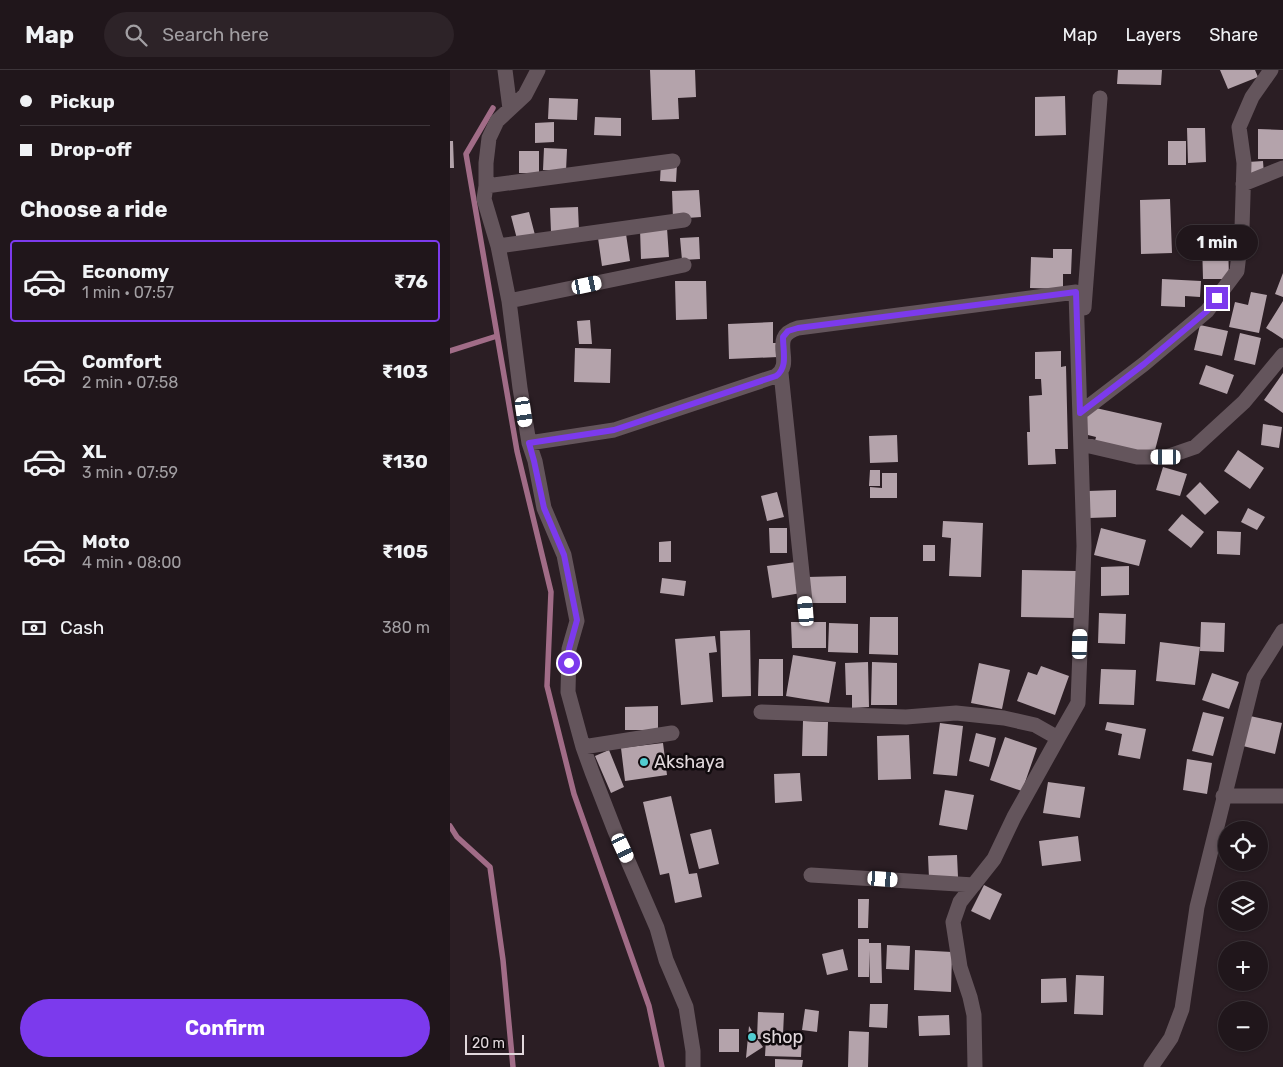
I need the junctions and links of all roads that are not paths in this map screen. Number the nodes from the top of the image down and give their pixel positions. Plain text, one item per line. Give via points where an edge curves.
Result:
1 (505, 70) edge
2 (538, 70) edge
3 (1271, 70) edge
4 (1100, 98) dead end
5 (510, 109) junction
6 (673, 161) dead end
7 (1283, 168) edge
8 (1243, 184) junction
9 (486, 186) junction
10 (684, 220) dead end
11 (498, 246) junction
12 (684, 265) dead end
13 (509, 301) junction
14 (1283, 355) edge
15 (781, 372) junction
16 (1078, 377) junction
17 (1080, 413) junction
18 (529, 443) junction
19 (1081, 444) junction
20 (806, 611) dead end
21 (1283, 631) edge
22 (761, 712) dead end
23 (672, 733) dead end
24 (1058, 738) junction
25 (583, 747) junction
26 (1223, 796) junction
27 (1283, 796) edge
28 (811, 875) dead end
29 (974, 885) junction
30 (693, 1067) edge
31 (975, 1067) edge
32 (1151, 1067) edge

1 - 5 street
2 - 5 street via 525,95
3 - 8 street via 1252,97 1239,126
4 - 16 street
5 - 9 street via 497,121 488,138
6 - 9 street
7 - 8 street
8 - 17 street via 1237,271 1207,311
9 - 11 street via 484,199
10 - 11 street
11 - 13 street
12 - 13 street
13 - 18 street
14 - 19 street via 1244,402 1195,447 1166,457 1137,457
15 - 16 street via 784,365 783,337 788,331 798,328 1076,292
15 - 18 street via 614,430
15 - 20 street
16 - 17 street
17 - 19 street
18 - 25 street via 544,508 564,555 577,620 569,649 568,692
19 - 24 street via 1084,546 1078,703
21 - 26 street via 1254,677
22 - 24 street via 906,717 956,713 1035,725
23 - 25 street
24 - 29 street via 994,859
25 - 30 street via 686,1007
26 - 27 street
26 - 32 street via 1196,907 1182,1009 1171,1038
28 - 29 street
29 - 31 street via 960,902 953,922 960,967 974,1015

